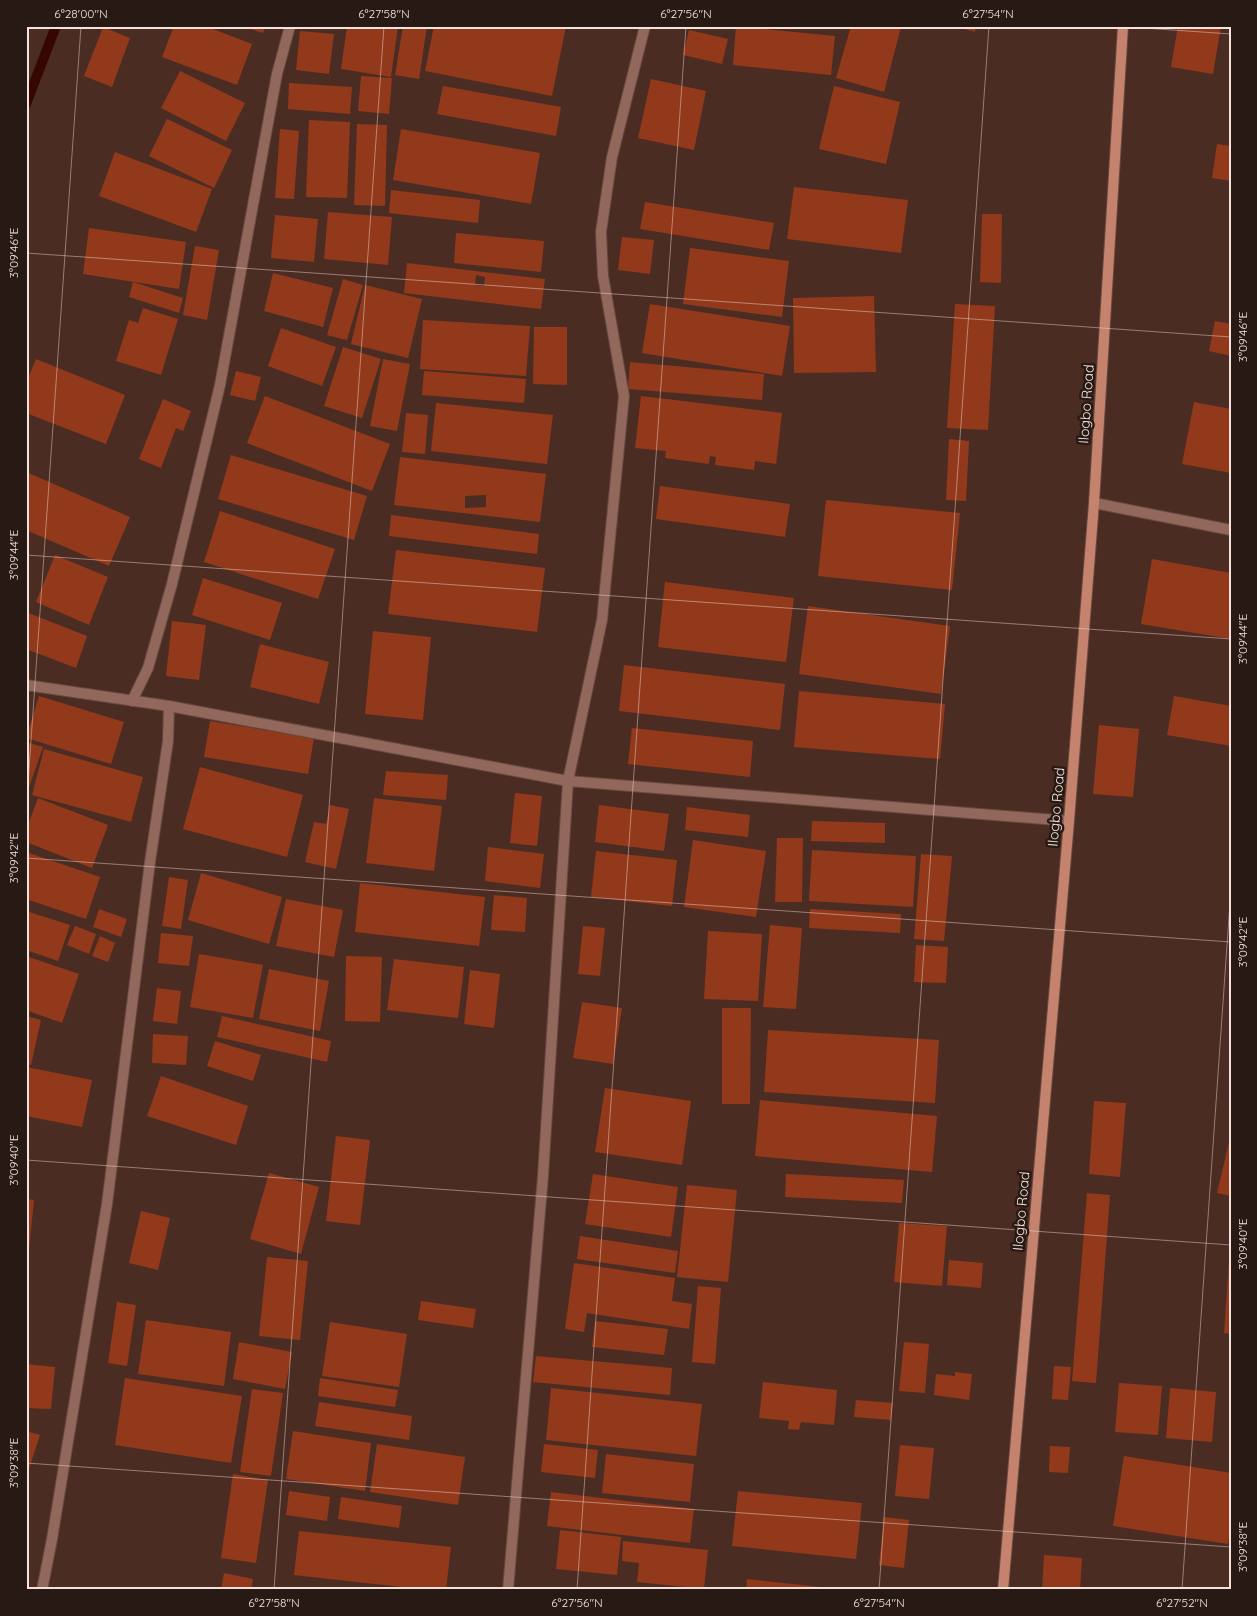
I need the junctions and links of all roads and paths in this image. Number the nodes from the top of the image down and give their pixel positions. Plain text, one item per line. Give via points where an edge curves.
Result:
1 (290, 26) edge
2 (645, 26) edge
3 (1123, 26) edge
4 (1094, 503) junction
5 (1231, 530) edge
6 (26, 685) edge
7 (132, 701) junction
8 (169, 706) junction
9 (568, 781) junction
10 (1069, 821) junction
11 (42, 1590) edge
12 (508, 1590) edge
13 (1003, 1590) edge

1 - 7 street via 278,74 220,385 154,649
2 - 9 street via 612,158 601,232 603,276 624,396 602,620
3 - 4 main road, Ilogbo Road
4 - 5 street
4 - 10 main road, Ilogbo Road
6 - 7 street
7 - 8 street
8 - 9 street
8 - 11 street via 168,741 107,1204
9 - 10 street
9 - 12 street via 543,1176
10 - 13 main road, Ilogbo Road

